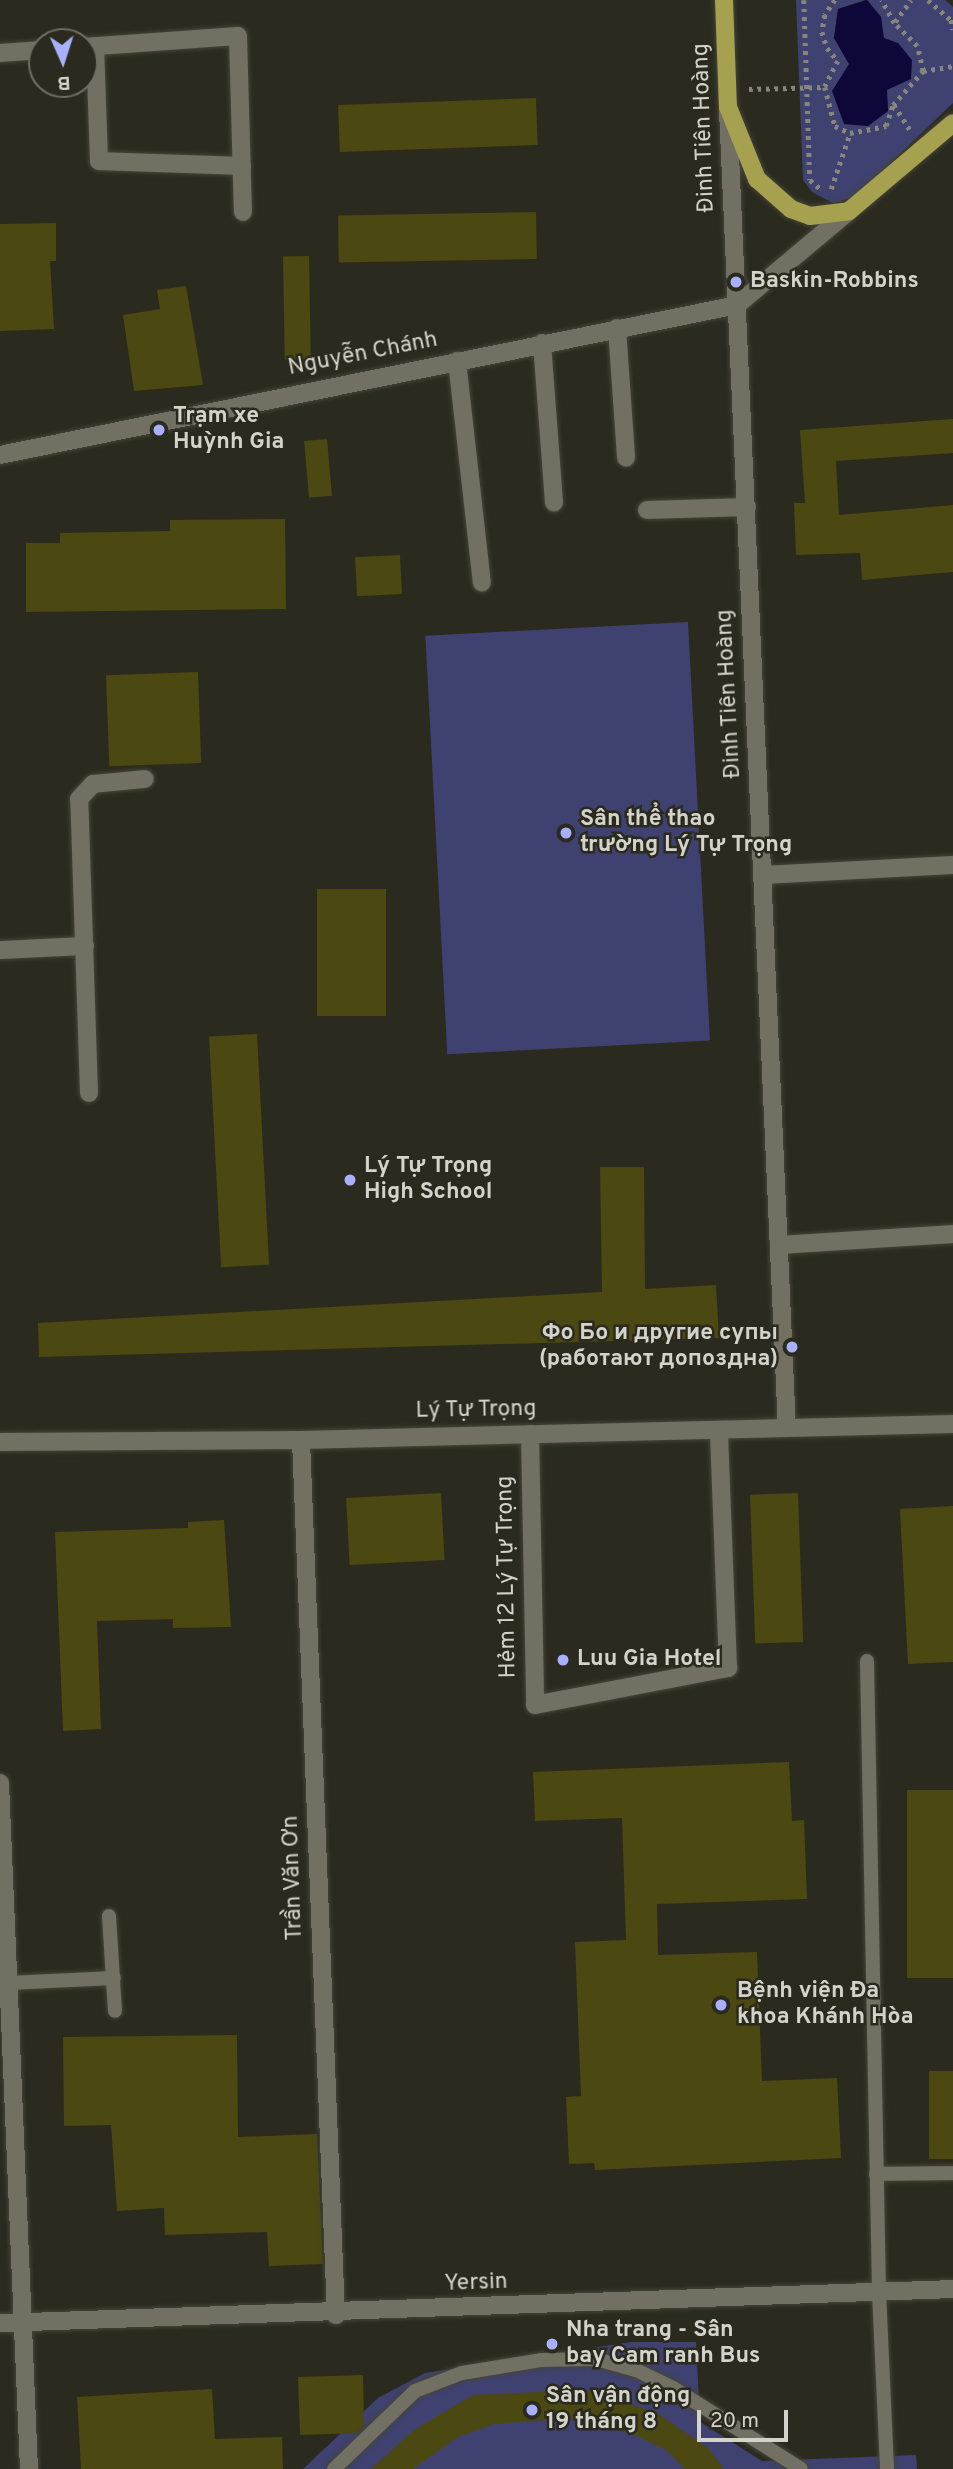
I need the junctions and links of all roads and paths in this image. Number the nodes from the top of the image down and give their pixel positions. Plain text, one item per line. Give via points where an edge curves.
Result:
1 (724, 0) edge
2 (804, 0) edge
3 (835, 0) edge
4 (881, 0) edge
5 (911, 0) edge
6 (928, 0) edge
7 (894, 23) junction
8 (953, 30) edge
9 (98, 45) edge
10 (28, 51) edge
11 (0, 53) edge
12 (953, 66) edge
13 (923, 71) junction
14 (803, 87) junction
15 (825, 87) junction
16 (94, 98) edge
17 (728, 98) junction
18 (953, 123) edge
19 (920, 128) dead end
20 (850, 134) junction
21 (914, 135) dead end
22 (242, 166) junction
23 (841, 194) dead end
24 (829, 196) junction
25 (849, 211) junction
26 (243, 212) dead end
27 (737, 305) junction
28 (617, 328) junction
29 (542, 343) junction
30 (457, 361) junction
31 (0, 456) edge
32 (626, 458) dead end
33 (554, 503) dead end
34 (747, 507) junction
35 (647, 510) dead end
36 (482, 583) dead end
37 (145, 779) dead end
38 (953, 865) edge
39 (763, 875) junction
40 (85, 946) junction
41 (0, 950) edge
42 (89, 1093) dead end
43 (953, 1234) edge
44 (780, 1245) junction
45 (953, 1424) edge
46 (787, 1428) junction
47 (719, 1431) junction
48 (530, 1434) junction
49 (301, 1440) junction
50 (0, 1441) edge
51 (867, 1661) dead end
52 (0, 1783) edge
53 (110, 1916) dead end
54 (114, 1978) junction
55 (8, 1983) junction
56 (116, 2011) dead end
57 (953, 2173) edge
58 (876, 2174) junction
59 (953, 2289) edge
60 (878, 2292) junction
61 (336, 2315) junction
62 (0, 2323) edge
63 (23, 2323) junction
64 (29, 2469) edge
65 (334, 2469) edge
66 (801, 2469) edge
67 (887, 2469) edge

1 - 17 main road, Đinh Tiên Hoàng
2 - 14 path
3 - 15 path via 825,15 822,32 838,61
4 - 7 path
5 - 7 path
6 - 8 path via 951,20
7 - 13 path via 917,46
9 - 22 street via 238,36
10 - 11 street
12 - 13 path
13 - 20 path via 893,105 887,126
14 - 15 path
14 - 17 path
14 - 24 path via 810,180
15 - 20 path via 835,126
16 - 22 street via 99,161
17 - 25 main road via 757,179 775,196 810,216
17 - 27 street, Đinh Tiên Hoàng
18 - 25 main road
19 - 21 path
20 - 24 path
22 - 26 street
23 - 24 path
25 - 27 street
27 - 28 street, Nguyễn Chánh
27 - 34 street, Đinh Tiên Hoàng
28 - 29 street, Nguyễn Chánh
28 - 32 street
29 - 30 street, Nguyễn Chánh
29 - 33 street
30 - 31 street, Nguyễn Chánh
30 - 36 street
34 - 35 street
34 - 39 street, Đinh Tiên Hoàng
37 - 40 street via 93,785 79,799
38 - 39 street
39 - 44 street, Đinh Tiên Hoàng
40 - 41 street
40 - 42 street
43 - 44 street
44 - 46 street, Đinh Tiên Hoàng
45 - 46 street, Lý Tự Trọng
46 - 47 street, Lý Tự Trọng
47 - 48 street, Lý Tự Trọng
47 - 48 street, Hẻm 12 Lý Tự Trọng via 728,1668 535,1705
48 - 49 street, Lý Tự Trọng
49 - 50 street, Lý Tự Trọng
49 - 61 street, Trần Văn Ơn
51 - 58 lane
52 - 55 street
53 - 54 lane
54 - 55 lane
54 - 56 lane
55 - 63 street
57 - 58 lane
58 - 60 lane
59 - 60 street, Yersin
60 - 61 street, Yersin
60 - 67 lane
61 - 63 street, Yersin
62 - 63 street, Yersin
63 - 64 street
65 - 66 lane via 415,2391 462,2373 541,2360 596,2359 636,2370 673,2388

